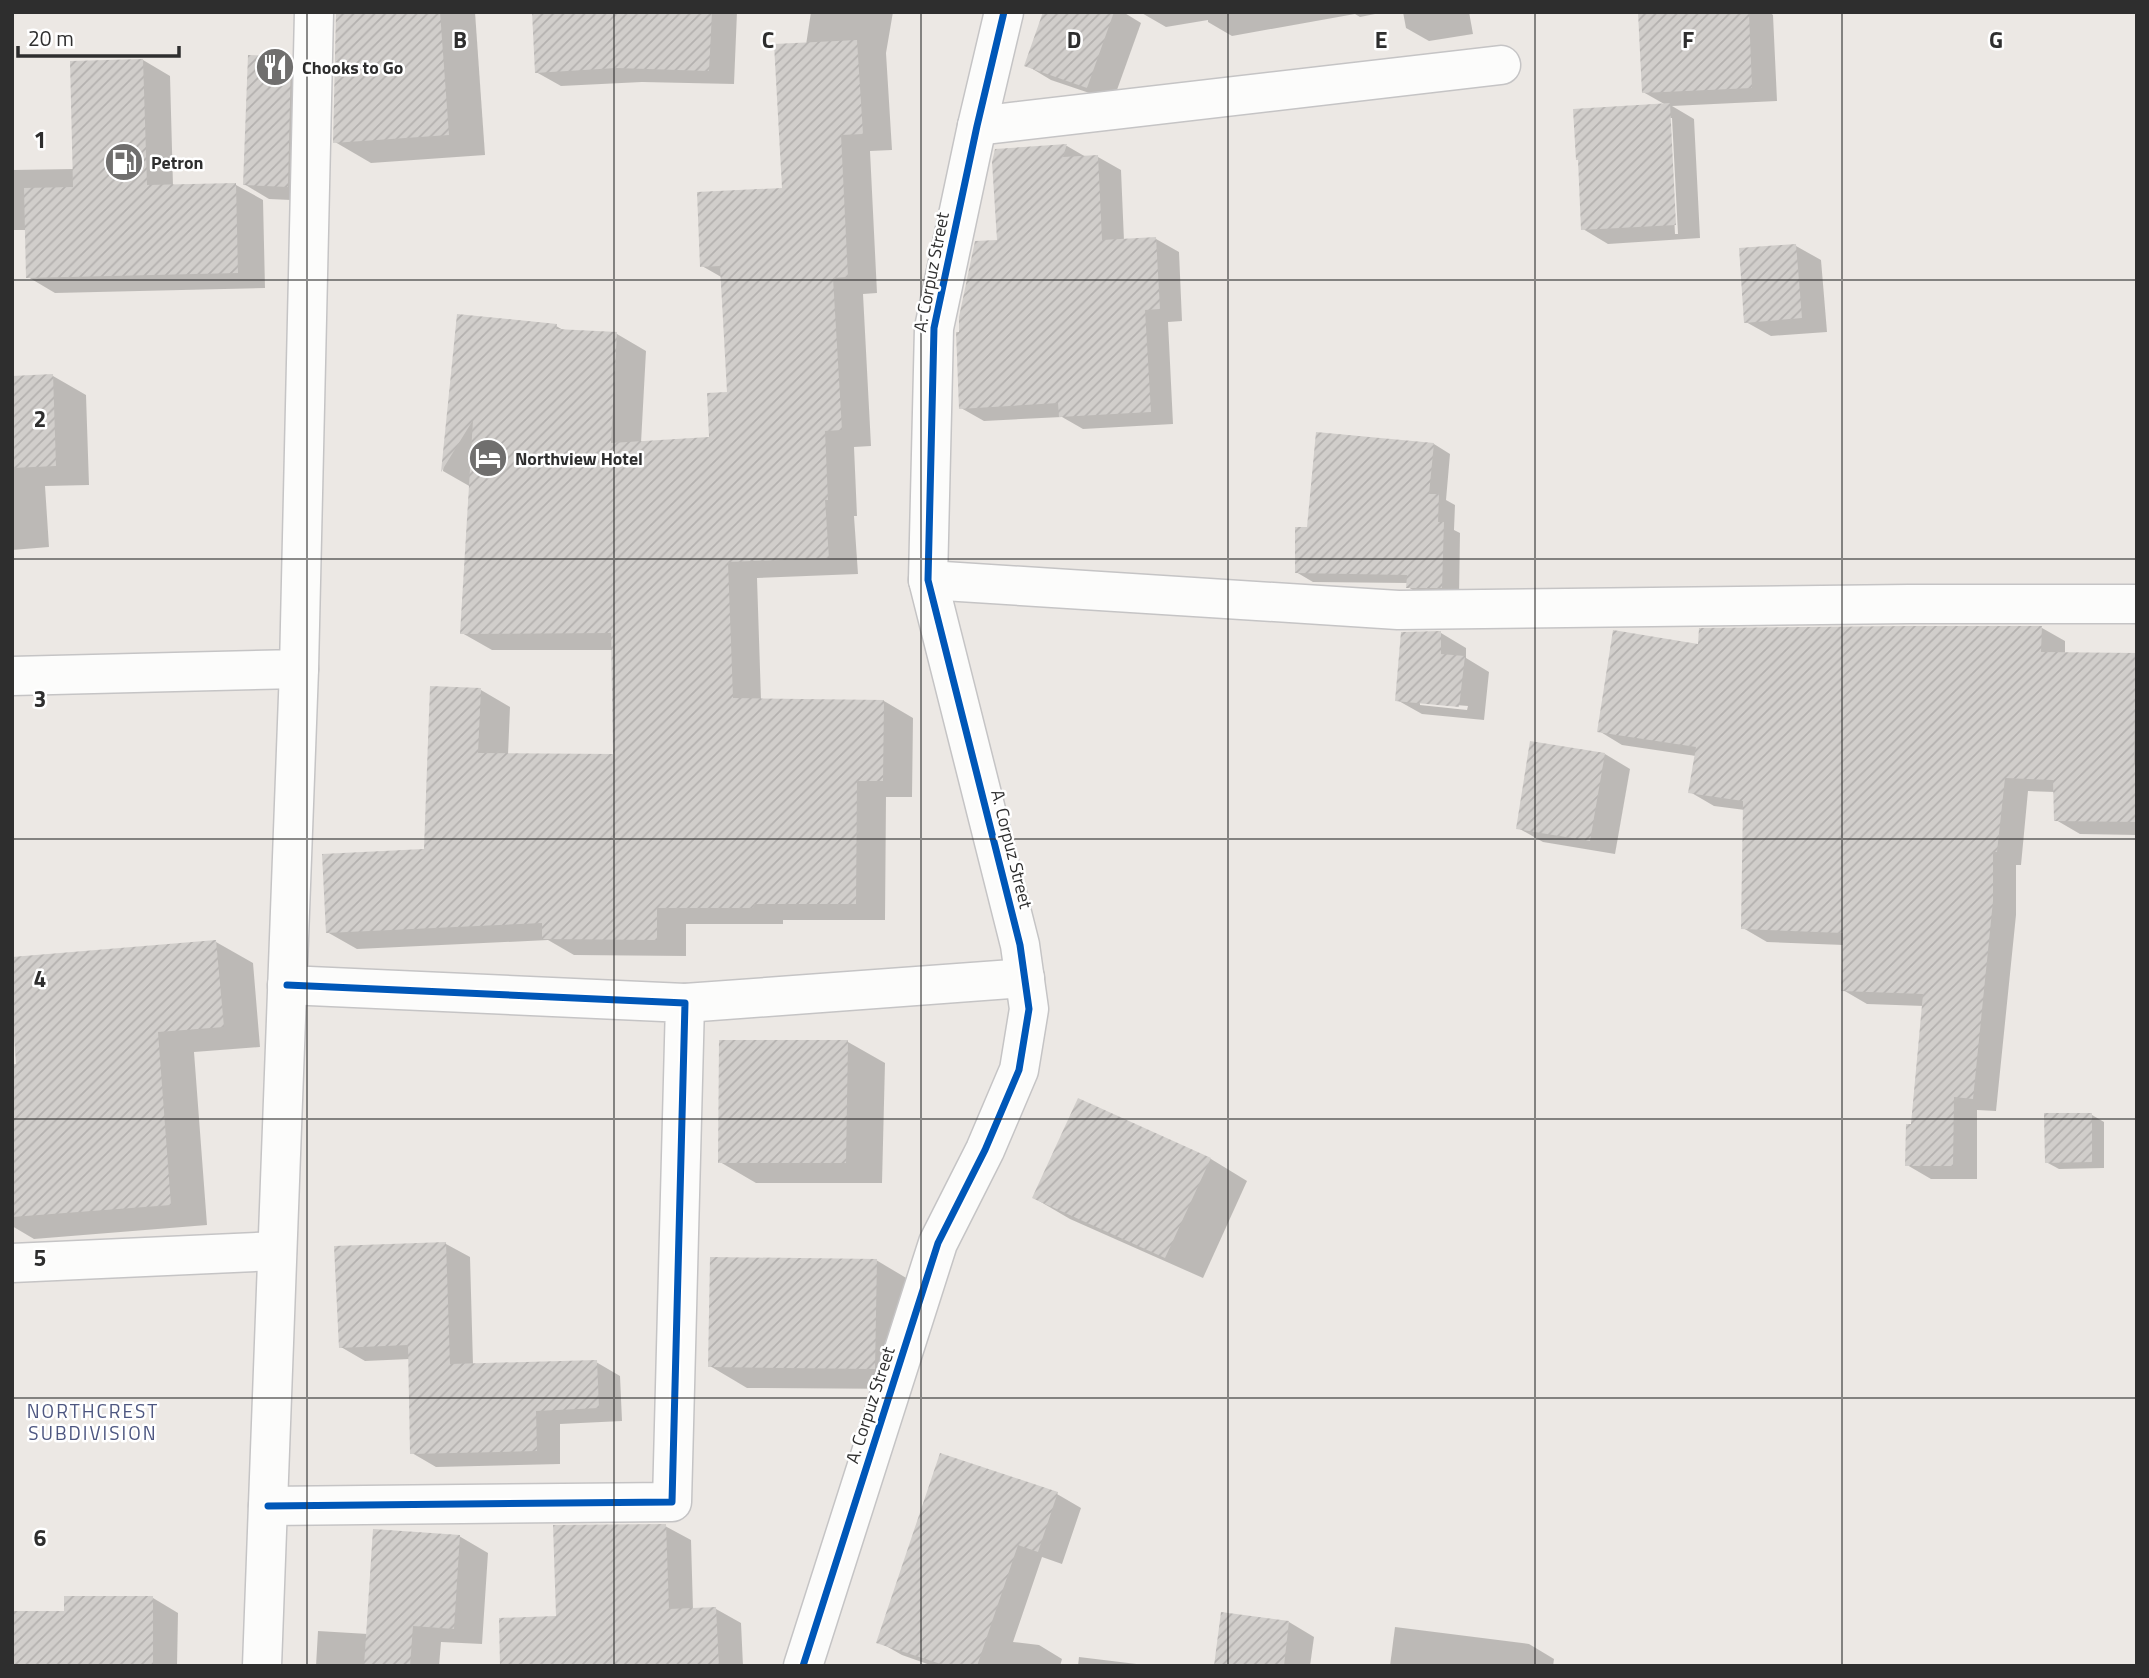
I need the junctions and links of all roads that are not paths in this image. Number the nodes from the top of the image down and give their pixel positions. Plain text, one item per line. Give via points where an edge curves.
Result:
1 (314, 12) edge
2 (1004, 12) edge
3 (1502, 65) dead end
4 (976, 126) junction
5 (928, 580) junction
6 (2137, 604) edge
7 (299, 669) junction
8 (12, 676) edge
9 (1025, 978) junction
10 (287, 985) junction
11 (685, 1003) junction
12 (277, 1251) junction
13 (12, 1263) edge
14 (268, 1506) junction
15 (261, 1666) edge
16 (803, 1666) edge

1 - 7 street
2 - 4 street, A. Corpuz Street
3 - 4 street
4 - 5 street, A. Corpuz Street via 934,328
5 - 6 street via 1398,610
5 - 9 street, A. Corpuz Street
7 - 8 street
7 - 10 street
9 - 11 street
9 - 16 street, A. Corpuz Street via 1029,1009 1019,1069 938,1243
10 - 11 street
10 - 12 street
11 - 14 street via 672,1502
12 - 13 street
12 - 14 street
14 - 15 street

